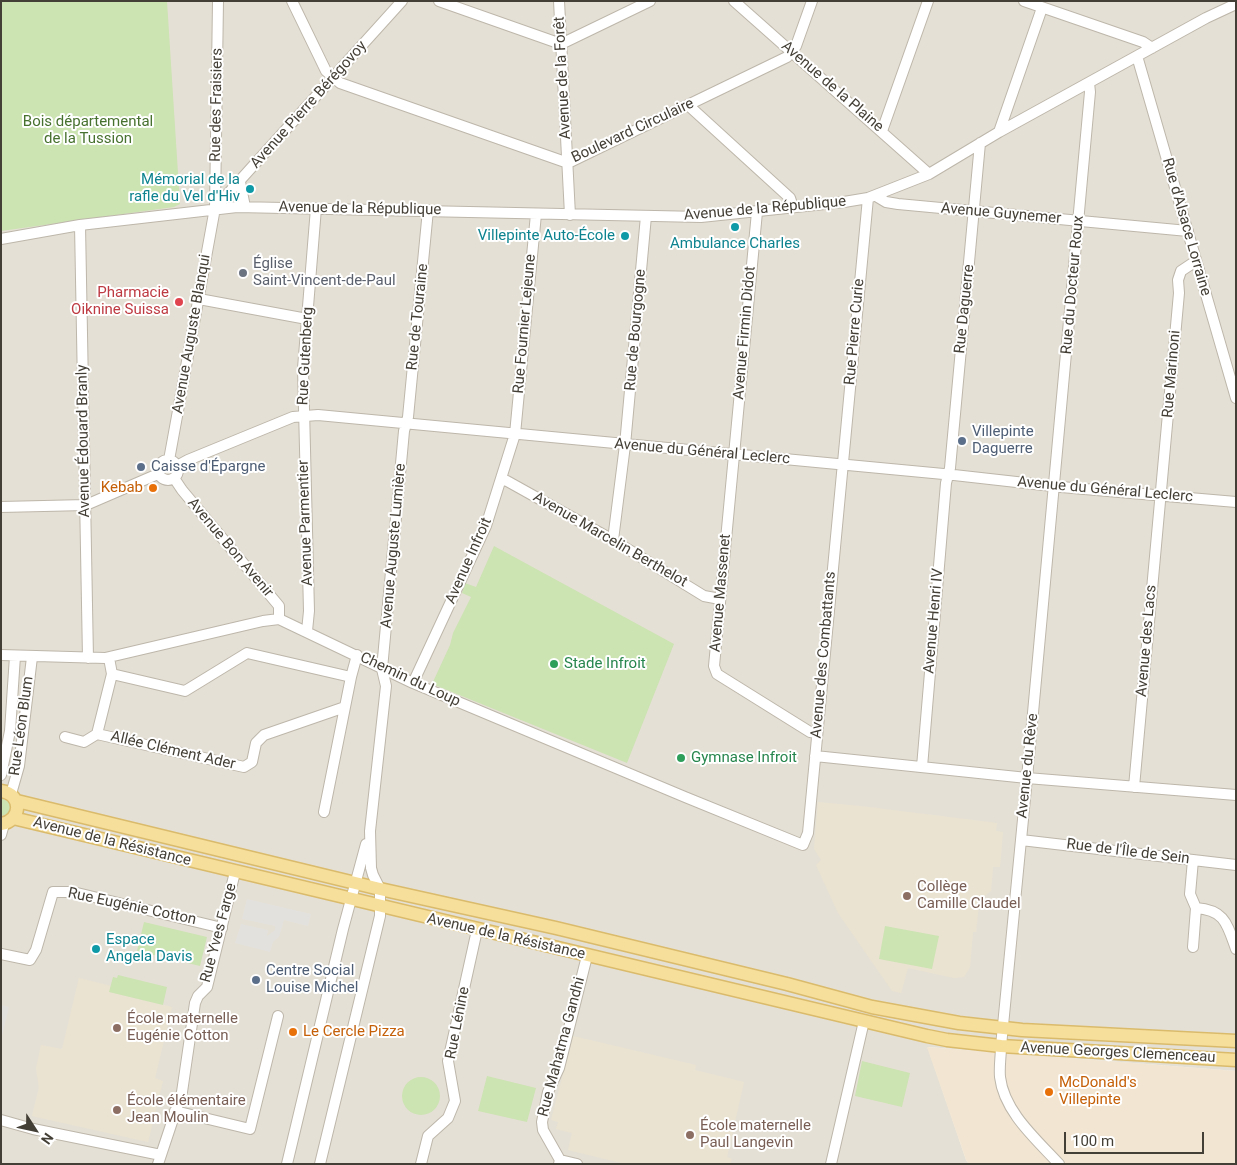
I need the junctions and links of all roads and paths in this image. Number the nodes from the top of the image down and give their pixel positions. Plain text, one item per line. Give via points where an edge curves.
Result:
1 (218, 1) edge
2 (292, 1) edge
3 (402, 1) edge
4 (439, 1) edge
5 (559, 1) edge
6 (650, 1) edge
7 (734, 1) edge
8 (812, 1) edge
9 (928, 1) edge
10 (1024, 1) edge
11 (1236, 4) edge
12 (1042, 8) junction
13 (561, 44) junction
14 (1152, 48) junction
15 (792, 52) junction
16 (1136, 56) junction
17 (333, 78) junction
18 (1089, 83) junction
19 (688, 105) junction
20 (882, 132) junction
21 (999, 132) junction
22 (980, 143) junction
23 (568, 163) junction
24 (929, 174) junction
25 (240, 182) junction
26 (872, 197) junction
27 (245, 206) junction
28 (793, 207) junction
29 (215, 208) junction
30 (316, 208) junction
31 (428, 210) junction
32 (975, 211) junction
33 (757, 212) junction
34 (536, 214) junction
35 (570, 215) junction
36 (646, 216) junction
37 (1078, 221) junction
38 (80, 225) junction
39 (1188, 231) junction
40 (1, 239) edge
41 (1196, 262) junction
42 (198, 299) junction
43 (307, 319) junction
44 (1236, 398) edge
45 (303, 415) junction
46 (407, 424) junction
47 (515, 434) junction
48 (625, 445) junction
49 (734, 455) junction
50 (173, 463) junction
51 (843, 465) junction
52 (158, 474) junction
53 (948, 475) junction
54 (174, 478) junction
55 (501, 479) junction
56 (1054, 487) junction
57 (1160, 495) junction
58 (1236, 502) edge
59 (86, 506) junction
60 (1, 507) edge
61 (613, 540) junction
62 (720, 599) junction
63 (279, 619) junction
64 (307, 631) junction
65 (1, 655) edge
66 (357, 655) junction
67 (15, 656) junction
68 (32, 657) junction
69 (88, 658) junction
70 (109, 658) junction
71 (382, 669) junction
72 (112, 674) junction
73 (351, 678) junction
74 (413, 683) junction
75 (346, 707) junction
76 (817, 733) junction
77 (97, 734) junction
78 (65, 737) dead end
79 (815, 756) junction
80 (922, 767) junction
81 (1, 776) edge
82 (1027, 778) junction
83 (1134, 787) junction
84 (10, 795) edge
85 (1236, 795) edge
86 (324, 812) dead end
87 (5, 825) edge
88 (370, 831) junction
89 (1021, 840) junction
90 (803, 845) joint
91 (1194, 860) junction
92 (1236, 864) edge
93 (235, 872) junction
94 (356, 882) junction
95 (380, 889) junction
96 (350, 900) junction
97 (380, 907) junction
98 (1196, 908) junction
99 (222, 928) junction
100 (478, 930) junction
101 (1193, 947) dead end
102 (1236, 949) edge
103 (1, 954) edge
104 (587, 956) junction
105 (278, 1016) dead end
106 (864, 1021) junction
107 (1004, 1028) junction
108 (1236, 1041) edge
109 (1001, 1046) junction
110 (1236, 1060) edge
111 (175, 1111) junction
112 (1, 1120) edge
113 (159, 1159) edge
114 (559, 1162) edge
115 (287, 1164) edge
116 (320, 1164) edge
117 (421, 1164) edge
118 (577, 1164) edge
119 (831, 1164) edge
120 (1059, 1164) edge

1 - 29 street, Rue des Fraisiers
2 - 17 street via 326,71
3 - 17 street, Avenue Pierre Bérégovoy
4 - 13 street
5 - 13 street, Avenue de la Forêt
6 - 13 street
7 - 15 street, Avenue de la Plaine
8 - 15 street
9 - 20 street
10 - 12 street
11 - 14 street, Avenue de la République
12 - 14 street via 1143,42
12 - 21 street
13 - 23 street, Avenue de la Forêt
14 - 16 street, Avenue de la République
15 - 19 street, Boulevard Circulaire
15 - 20 street, Avenue de la Plaine
16 - 18 street, Avenue de la République
16 - 39 street, Rue d'Alsace Lorraine
17 - 23 street, Boulevard Circulaire
17 - 25 street, Avenue Pierre Bérégovoy
18 - 21 street, Avenue de la République
18 - 37 street, Rue du Docteur Roux
19 - 23 street, Boulevard Circulaire
19 - 28 street via 790,198
20 - 24 street, Avenue de la Plaine
21 - 22 street, Avenue de la République
22 - 24 street, Avenue de la République
22 - 32 street, Rue Daguerre
23 - 35 street, Avenue de la Forêt
24 - 26 street, Avenue de la République
25 - 27 street
25 - 29 street, Avenue Pierre Bérégovoy
26 - 28 street, Avenue de la République
26 - 32 street, Avenue Guynemer via 898,204
26 - 51 street, Rue Pierre Curie
27 - 29 street, Avenue de la République
27 - 30 street, Avenue de la République
28 - 33 street, Avenue de la République
29 - 38 street, Avenue de la République
29 - 42 street, Avenue Auguste Blanqui
30 - 31 street, Avenue de la République
30 - 43 street, Rue Gutenberg
31 - 34 street, Avenue de la République
31 - 46 street, Rue de Touraine
32 - 37 street, Avenue Guynemer
32 - 53 street, Rue Daguerre
33 - 36 street, Avenue de la République via 701,217
33 - 49 street, Avenue Firmin Didot
34 - 35 street, Avenue de la République
34 - 47 street, Rue Fournier Lejeune
35 - 36 street, Avenue de la République
36 - 48 street, Rue de Bourgogne
37 - 39 street, Avenue Guynemer
37 - 56 street, Rue du Docteur Roux
38 - 40 street, Avenue de la République
38 - 59 street, Avenue Édouard Branly
39 - 41 street, Rue d'Alsace Lorraine
41 - 44 street, Rue d'Alsace Lorraine
41 - 57 street, Rue Marinoni via 1181,271 1178,280
42 - 43 street
42 - 50 street, Avenue Auguste Blanqui
43 - 45 street, Rue Gutenberg
45 - 46 street, Avenue du Général Leclerc
45 - 50 street, Avenue du Général Leclerc
45 - 64 street, Avenue Parmentier
46 - 47 street, Avenue du Général Leclerc
46 - 71 street, Avenue Auguste Lumière
47 - 48 street, Avenue du Général Leclerc
47 - 55 street, Avenue Infroit
48 - 49 street, Avenue du Général Leclerc
48 - 61 street, Rue de Bourgogne
49 - 51 street, Avenue du Général Leclerc
49 - 62 street, Avenue Massenet
50 - 52 street via 159,463
50 - 54 street via 178,472
51 - 53 street, Avenue du Général Leclerc
51 - 76 street, Avenue des Combattants
52 - 54 street via 165,480
52 - 59 street
53 - 56 street, Avenue du Général Leclerc
53 - 80 street, Avenue Henri IV
54 - 63 street, Avenue Bon Avenir via 279,606
55 - 61 street, Avenue Marcelin Berthelot
55 - 74 street, Avenue Infroit via 486,526
56 - 57 street, Avenue du Général Leclerc
56 - 82 street, Avenue du Rêve
57 - 58 street, Avenue du Général Leclerc
57 - 83 street, Avenue des Lacs
59 - 60 street
59 - 69 street, Avenue Édouard Branly
61 - 62 street, Avenue Marcelin Berthelot via 704,596
62 - 76 street, Avenue Massenet via 714,666 717,674 810,732
63 - 64 street, Chemin du Loup
63 - 70 street
64 - 66 street, Chemin du Loup
65 - 67 street
66 - 71 street, Chemin du Loup
66 - 73 street
67 - 68 street
67 - 81 street, Rue Léon Blum via 10,731
68 - 69 street
68 - 84 street, Rue Léon Blum via 19,766
69 - 70 street
70 - 72 street, Allée Clément Ader
71 - 74 street, Chemin du Loup
71 - 88 street, Avenue Auguste Lumière via 386,686
72 - 73 street via 186,691 247,653
72 - 77 street, Allée Clément Ader
73 - 75 street
74 - 90 street, Chemin du Loup
75 - 77 street, Allée Clément Ader via 264,735 256,743 252,762 244,767
75 - 86 street
76 - 79 street, Avenue des Combattants
77 - 78 street, Allée Clément Ader via 84,742
79 - 80 street
79 - 90 street, Avenue des Combattants via 808,833
80 - 82 street
82 - 83 street
82 - 89 street, Avenue du Rêve
83 - 85 street
84 - 87 main road, Avenue de la Résistance via 16,813
84 - 94 main road, Avenue de la Résistance
87 - 93 main road, Avenue de la Résistance
88 - 94 street
88 - 95 street via 373,875
89 - 91 street, Rue de l'Île de Sein
89 - 107 street, Avenue du Rêve
91 - 92 street, Rue de l'Île de Sein
91 - 98 street via 1190,894
93 - 96 main road, Avenue de la Résistance
93 - 99 street, Rue Yves Farge
94 - 95 main road, Avenue de la Résistance
94 - 96 street
95 - 97 street
95 - 107 main road, Avenue de la Résistance via 556,928 872,1007
96 - 97 main road, Avenue de la Résistance
96 - 115 street
97 - 100 main road, Avenue de la Résistance
97 - 116 street
98 - 101 street
98 - 102 street via 1211,909 1220,915
99 - 103 street, Rue Eugénie Cotton via 72,892 52,892 36,950 30,960
99 - 111 street, Rue Yves Farge via 207,986 195,1002 182,1092
100 - 104 main road, Avenue de la Résistance
100 - 117 street, Rue Lénine via 448,1061 455,1101 448,1118 428,1136
104 - 106 main road, Avenue de la Résistance
104 - 114 street, Rue Mahatma Gandhi via 542,1122
105 - 111 street via 250,1129
106 - 109 main road, Avenue de la Résistance via 946,1040
106 - 119 street
107 - 108 main road, Avenue Georges Clemenceau
107 - 109 street, Avenue du Rêve
109 - 110 main road, Avenue Georges Clemenceau
109 - 120 street, Avenue du Rêve via 1000,1078 1006,1097 1021,1120
111 - 113 street, Rue Yves Farge
112 - 113 street, Rue Yves Farge
114 - 118 street

